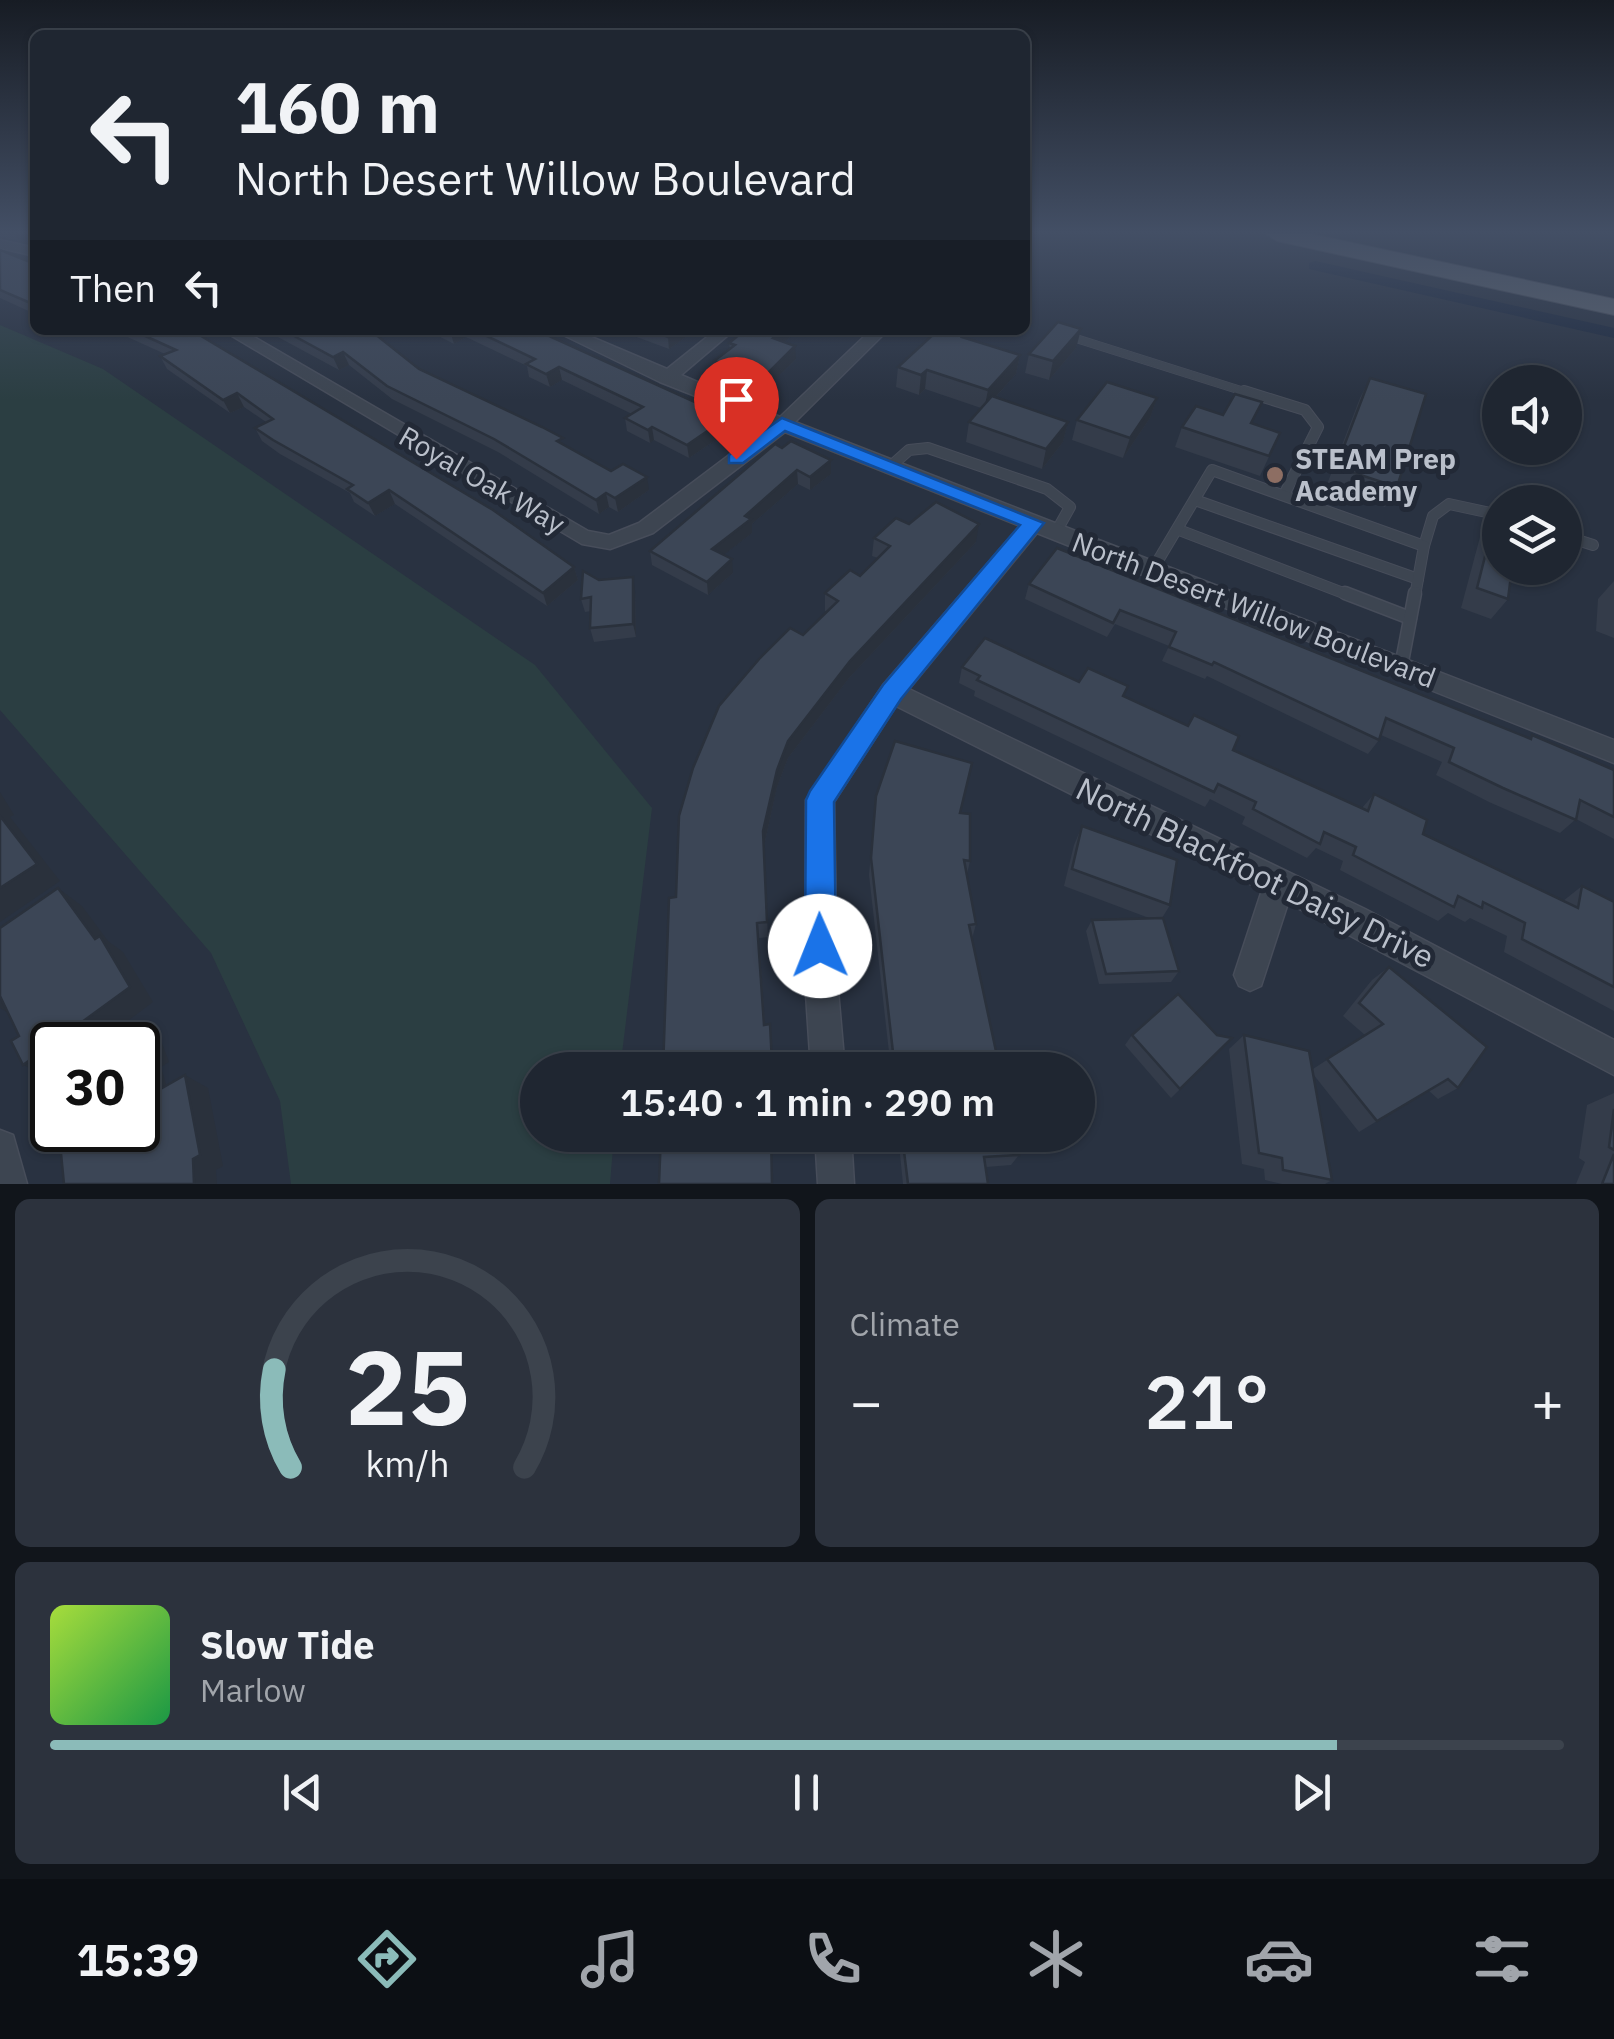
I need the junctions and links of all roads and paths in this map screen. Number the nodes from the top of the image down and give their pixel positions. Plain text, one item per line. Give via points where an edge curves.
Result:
1 (1532, 289) edge
2 (1614, 307) edge
3 (1062, 334) edge
4 (239, 335) edge
5 (571, 335) edge
6 (720, 335) edge
7 (875, 335) edge
8 (666, 378) junction
9 (782, 424) junction
10 (892, 466) junction
11 (1284, 495) junction
12 (1196, 500) junction
13 (1482, 511) edge
14 (1045, 528) junction
15 (1179, 530) junction
16 (1582, 541) edge
17 (1593, 545) dead end
18 (1424, 546) junction
19 (1153, 569) junction
20 (1418, 579) junction
21 (1410, 618) junction
22 (1402, 667) junction
23 (892, 692) junction
24 (1614, 752) edge
25 (1278, 886) junction
26 (1250, 975) dead end
27 (827, 1052) edge
28 (1614, 1058) edge
29 (0, 1148) edge
30 (834, 1152) edge
31 (9, 1184) edge
32 (836, 1184) edge

1 - 2 main road
3 - 11 lane via 1305,410 1318,427
4 - 9 street, Royal Oak Way via 596,540 610,542 646,528
5 - 8 street, North Desert Willow Boulevard
6 - 8 street
7 - 9 street, Royal Oak Way
8 - 9 street, North Desert Willow Boulevard
9 - 10 street, North Desert Willow Boulevard
10 - 14 street, North Desert Willow Boulevard
10 - 14 lane via 909,450 928,448 1047,489 1070,507
11 - 12 lane via 1212,470
11 - 18 lane
12 - 15 lane
12 - 20 lane
13 - 18 lane via 1449,504 1433,516
14 - 19 street, North Desert Willow Boulevard
14 - 23 street
15 - 19 lane
15 - 21 lane
16 - 17 lane
18 - 20 lane
19 - 22 street, North Desert Willow Boulevard
20 - 21 lane
21 - 22 lane
22 - 24 street, North Desert Willow Boulevard
23 - 25 street, North Blackfoot Daisy Drive
23 - 27 street via 820,800
25 - 26 street
25 - 28 street, North Blackfoot Daisy Drive
29 - 31 street
30 - 32 street

